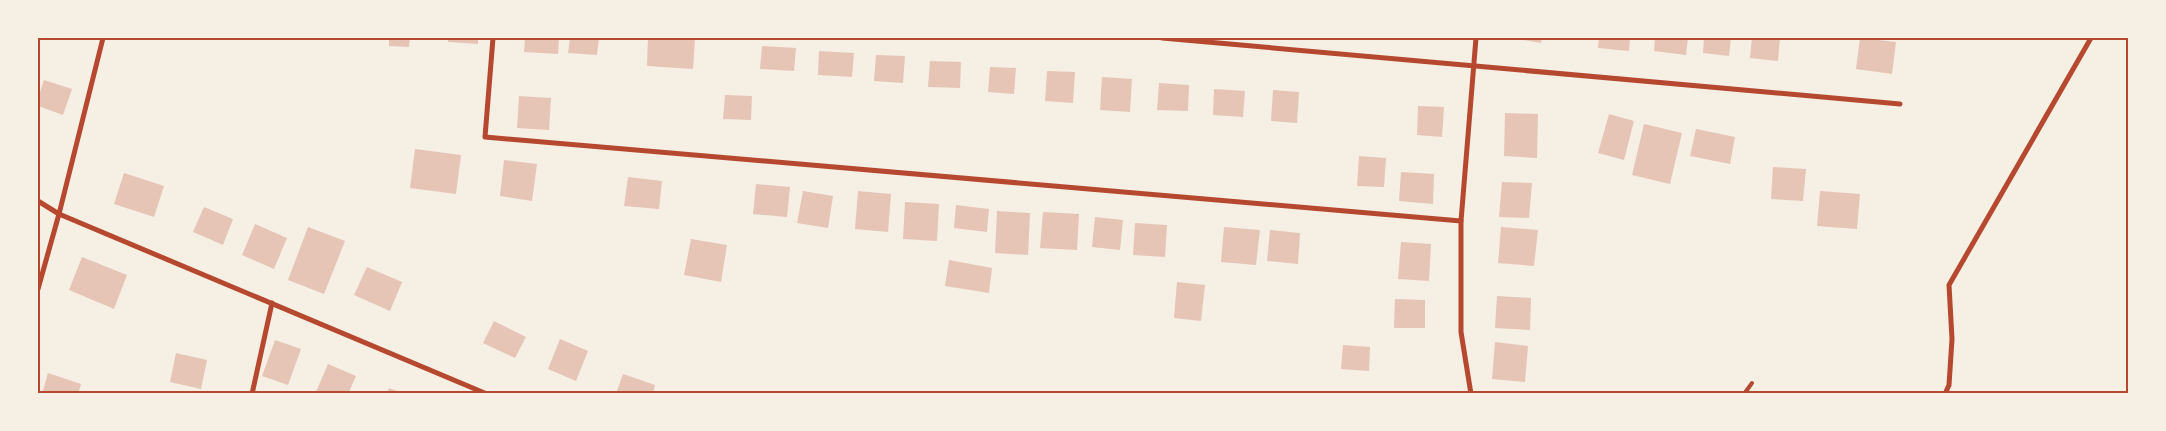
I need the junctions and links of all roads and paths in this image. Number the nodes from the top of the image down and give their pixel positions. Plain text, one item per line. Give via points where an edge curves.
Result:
1 (103, 38) edge
2 (493, 38) edge
3 (1162, 38) edge
4 (1476, 38) edge
5 (2091, 38) edge
6 (1473, 66) junction
7 (1900, 104) dead end
8 (38, 201) edge
9 (59, 214) junction
10 (1461, 221) junction
11 (38, 288) edge
12 (272, 303) junction
13 (1752, 383) dead end
14 (252, 394) edge
15 (487, 394) edge
16 (1471, 394) edge
17 (1744, 394) edge
18 (1945, 394) edge

1 - 9 street
2 - 10 street via 485,137
3 - 6 street
4 - 6 street
5 - 18 street via 1949,285 1952,339 1949,385
6 - 7 street
6 - 10 street
8 - 9 street
9 - 11 street
9 - 12 street
10 - 16 street via 1461,332
12 - 14 street
12 - 15 street
13 - 17 lane

